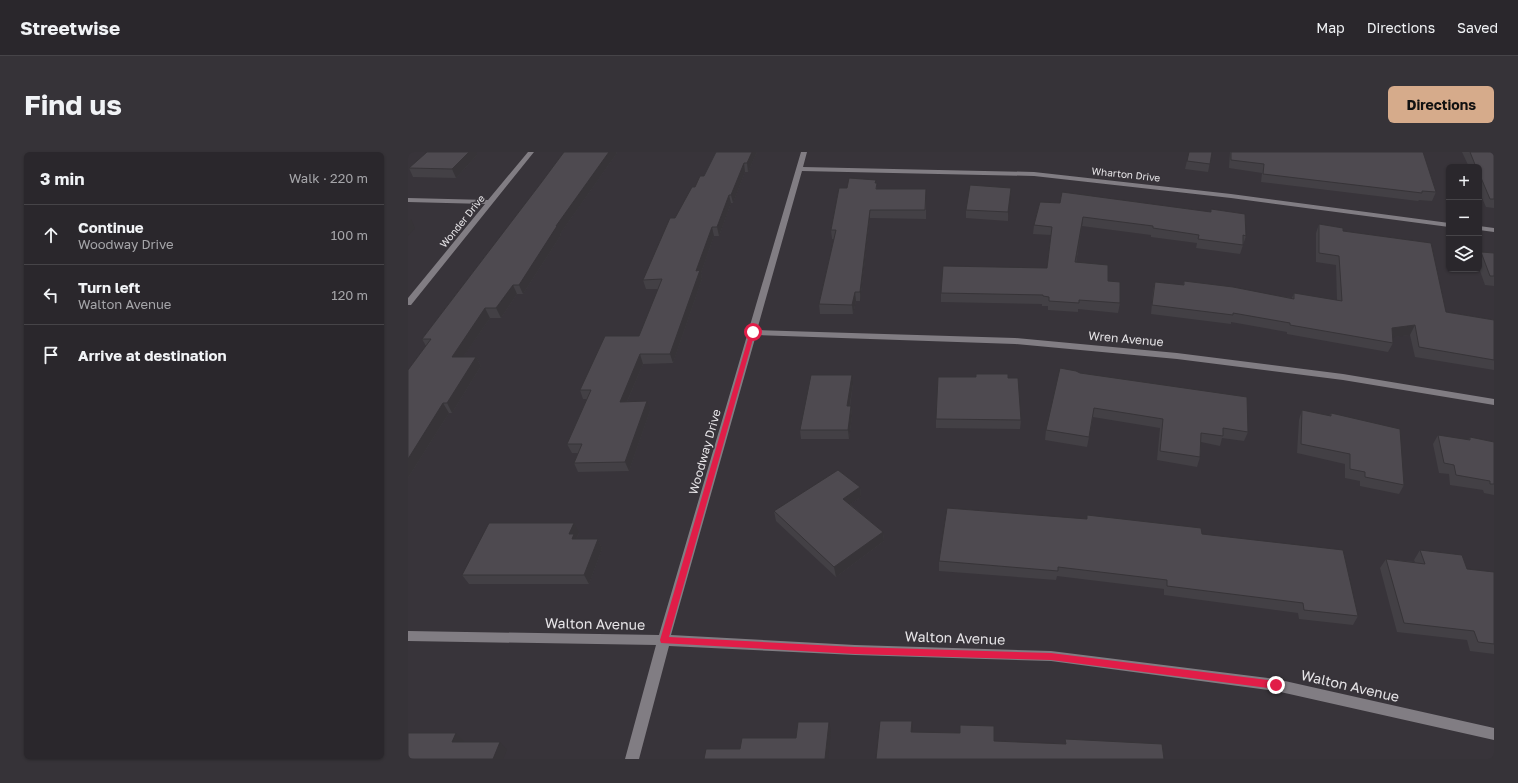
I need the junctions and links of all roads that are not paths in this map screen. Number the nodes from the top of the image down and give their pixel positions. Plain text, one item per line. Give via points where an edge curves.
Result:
1 (531, 152) edge
2 (804, 152) edge
3 (800, 169) junction
4 (408, 200) edge
5 (490, 202) junction
6 (1446, 224) edge
7 (1482, 228) edge
8 (1494, 230) edge
9 (408, 303) edge
10 (753, 332) junction
11 (1494, 402) edge
12 (408, 636) edge
13 (664, 640) junction
14 (1494, 734) edge
15 (632, 759) edge

1 - 5 street, Wonder Drive
2 - 3 street, Woodway Drive
3 - 6 street, Wharton Drive via 1034,174
3 - 10 street, Woodway Drive
4 - 5 street
5 - 9 street, Wonder Drive
7 - 8 street
10 - 11 street, Wren Avenue via 1030,342 1177,356 1343,377
10 - 13 street, Woodway Drive
12 - 13 street, Walton Avenue
13 - 14 street, Walton Avenue via 855,650 1051,656 1276,685
13 - 15 street, Woodway Drive

